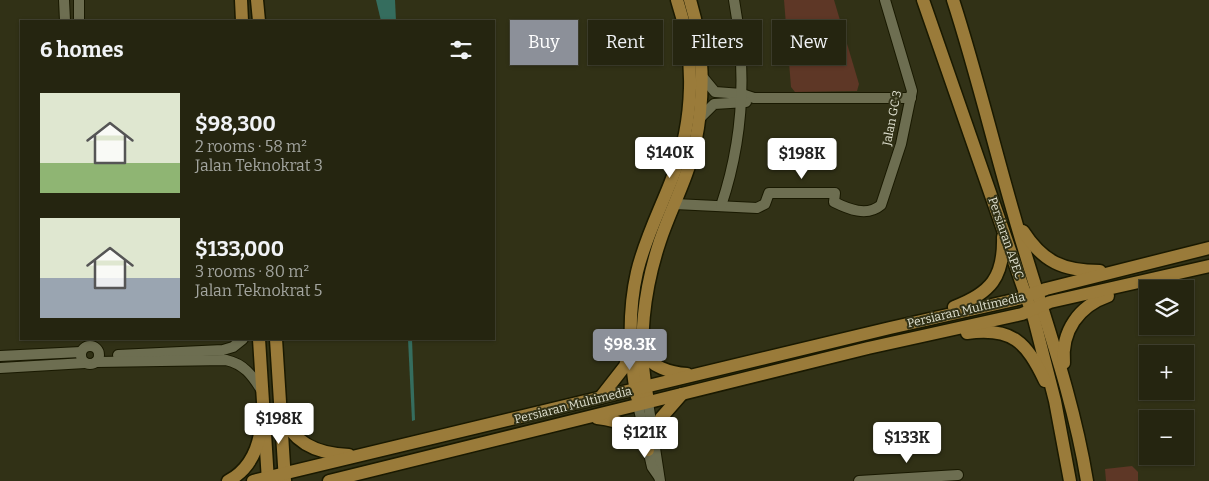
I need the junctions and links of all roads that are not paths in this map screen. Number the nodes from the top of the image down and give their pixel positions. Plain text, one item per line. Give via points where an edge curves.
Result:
1 (64, 0) edge
2 (79, 0) edge
3 (241, 0) edge
4 (257, 0) edge
5 (678, 0) edge
6 (690, 0) edge
7 (734, 0) edge
8 (885, 0) edge
9 (953, 0) edge
10 (922, 2) edge
11 (65, 20) edge
12 (79, 20) edge
13 (242, 20) edge
14 (259, 20) edge
15 (701, 75) junction
16 (911, 98) junction
17 (742, 99) junction
18 (699, 119) junction
19 (675, 204) junction
20 (721, 206) junction
21 (1014, 216) junction
22 (1001, 222) junction
23 (1209, 248) edge
24 (1209, 266) edge
25 (1120, 271) junction
26 (1032, 294) junction
27 (1037, 308) junction
28 (890, 328) junction
29 (243, 340) edge
30 (259, 340) edge
31 (276, 340) edge
32 (632, 344) junction
33 (82, 346) edge
34 (868, 348) junction
35 (643, 351) junction
36 (95, 353) edge
37 (0, 356) edge
38 (0, 368) edge
39 (696, 375) junction
40 (640, 388) junction
41 (262, 391) junction
42 (682, 394) junction
43 (1069, 396) junction
44 (600, 398) junction
45 (1055, 401) junction
46 (643, 404) junction
47 (279, 405) junction
48 (263, 414) junction
49 (587, 417) junction
50 (654, 437) junction
51 (648, 450) junction
52 (364, 456) junction
53 (958, 475) dead end
54 (285, 478) edge
55 (268, 479) edge
56 (660, 480) edge
57 (228, 481) edge
58 (253, 481) edge
59 (329, 481) edge
60 (859, 481) edge
61 (1070, 481) edge
62 (1087, 481) edge

1 - 11 street
2 - 12 street
3 - 13 main road
4 - 14 main road
5 - 32 main road via 690,65 688,116 674,175 638,267
6 - 15 main road
7 - 17 street via 740,29
8 - 16 street, Jalan GC 3 via 911,84
9 - 21 main road, Persiaran APEC
10 - 22 main road, Persiaran APEC
15 - 17 street via 715,92
15 - 18 main road
16 - 17 street
16 - 20 street, Jalan GC 3 via 901,144 881,205 876,210 847,209 834,202 835,193 769,193 760,208
17 - 18 street via 714,104
17 - 20 street via 733,170
18 - 19 main road via 689,165
19 - 20 street
19 - 35 main road via 651,270 644,308
21 - 25 main road via 1036,249 1053,262 1083,271
21 - 26 main road, Persiaran APEC
22 - 26 main road, Persiaran APEC
22 - 28 main road via 1004,240 1002,264 988,289 970,301
23 - 25 main road
24 - 27 main road, Persiaran Multimedia
24 - 43 main road via 1095,300 1082,312 1071,325 1064,343
25 - 26 main road, Persiaran Multimedia
26 - 27 main road, Persiaran APEC
26 - 28 main road, Persiaran Multimedia
27 - 34 main road, Persiaran Multimedia
27 - 43 main road, Persiaran APEC
27 - 45 main road, Persiaran APEC
28 - 39 main road, Persiaran Multimedia
29 - 36 street via 222,350
30 - 41 main road
31 - 47 main road
32 - 40 main road
32 - 44 main road via 625,366
33 - 36 street via 91,345
33 - 36 street via 81,358
33 - 37 street
34 - 42 main road, Persiaran Multimedia
34 - 45 main road via 980,331 1005,333 1025,347
35 - 39 main road via 651,362 662,368
35 - 40 main road
36 - 38 street
36 - 41 street via 235,362 249,372
39 - 40 main road, Persiaran Multimedia
40 - 44 main road, Persiaran Multimedia
40 - 46 main road
41 - 48 main road
42 - 46 main road, Persiaran Multimedia
42 - 50 main road via 666,411
43 - 62 main road, Persiaran APEC
44 - 52 main road, Persiaran Multimedia
45 - 61 main road, Persiaran APEC
46 - 49 main road, Persiaran Multimedia
46 - 50 street
46 - 51 street
47 - 52 main road via 289,427 309,447 326,453
47 - 54 main road
48 - 55 main road
48 - 57 main road via 252,458 237,476
49 - 51 main road via 626,425 640,436
49 - 59 main road, Persiaran Multimedia
50 - 56 street
51 - 56 street via 652,467
52 - 54 main road, Persiaran Multimedia
53 - 60 street
54 - 55 main road, Persiaran Multimedia
55 - 58 main road, Persiaran Multimedia

